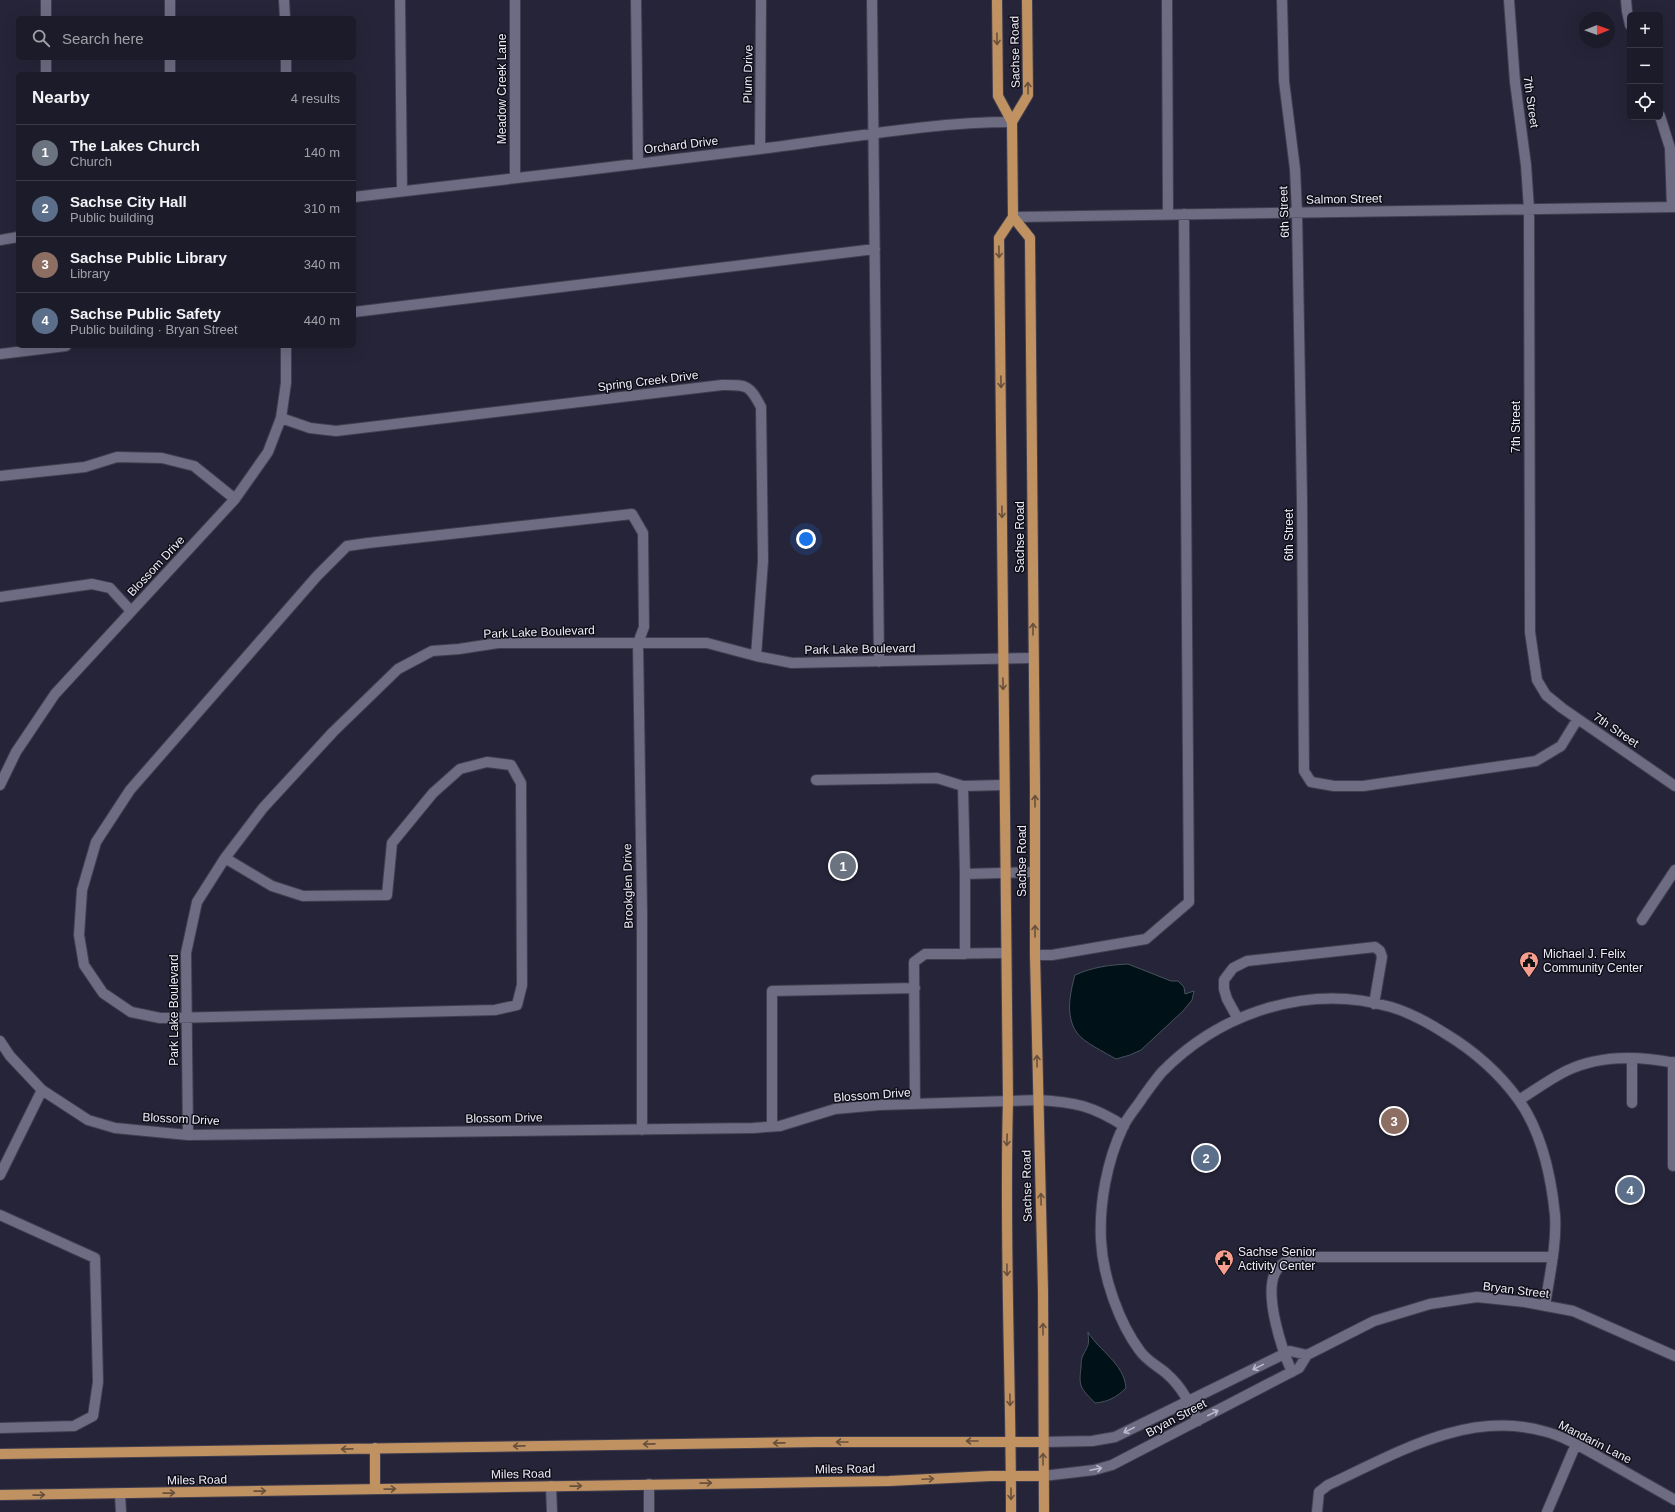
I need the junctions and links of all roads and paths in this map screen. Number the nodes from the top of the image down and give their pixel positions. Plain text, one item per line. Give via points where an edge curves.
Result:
1 (46, 0) edge
2 (170, 0) edge
3 (284, 0) edge
4 (400, 0) edge
5 (515, 0) edge
6 (636, 0) edge
7 (761, 0) edge
8 (872, 0) edge
9 (997, 0) edge
10 (1027, 0) edge
11 (1167, 0) edge
12 (1282, 0) edge
13 (1509, 0) edge
14 (1626, 0) edge
15 (1627, 12) edge
16 (46, 16) edge
17 (170, 16) edge
18 (285, 16) edge
19 (46, 60) edge
20 (170, 60) edge
21 (286, 60) edge
22 (46, 72) edge
23 (170, 72) edge
24 (286, 72) edge
25 (1661, 120) edge
26 (1012, 122) junction
27 (873, 134) junction
28 (760, 149) junction
29 (638, 163) junction
30 (515, 178) junction
31 (402, 191) junction
32 (356, 197) edge
33 (1673, 207) edge
34 (1529, 209) junction
35 (1297, 212) junction
36 (1168, 214) junction
37 (1184, 214) junction
38 (1013, 217) junction
39 (16, 238) edge
40 (0, 240) edge
41 (874, 249) junction
42 (356, 312) edge
43 (50, 348) edge
44 (286, 348) edge
45 (0, 354) edge
46 (281, 418) junction
47 (0, 476) edge
48 (235, 500) junction
49 (0, 597) edge
50 (131, 611) junction
51 (638, 643) junction
52 (756, 656) junction
53 (1033, 658) junction
54 (1003, 659) junction
55 (879, 662) junction
56 (1577, 720) junction
57 (816, 780) dead end
58 (0, 785) edge
59 (1004, 785) junction
60 (963, 786) junction
61 (1675, 786) edge
62 (225, 858) junction
63 (1675, 870) edge
64 (1005, 872) junction
65 (1035, 872) junction
66 (965, 874) junction
67 (1642, 920) dead end
68 (1006, 953) junction
69 (965, 954) junction
70 (1035, 955) junction
71 (915, 988) junction
72 (1374, 1004) junction
73 (187, 1018) junction
74 (1238, 1019) junction
75 (0, 1041) edge
76 (1632, 1059) junction
77 (1674, 1063) edge
78 (42, 1090) junction
79 (1038, 1100) junction
80 (1519, 1100) junction
81 (1008, 1101) junction
82 (1632, 1103) dead end
83 (915, 1104) junction
84 (772, 1126) junction
85 (1124, 1126) junction
86 (642, 1130) junction
87 (188, 1135) junction
88 (1673, 1166) dead end
89 (0, 1175) edge
90 (0, 1215) edge
91 (1553, 1257) junction
92 (1545, 1306) junction
93 (1284, 1354) junction
94 (1307, 1355) junction
95 (1675, 1356) edge
96 (1292, 1372) junction
97 (1189, 1401) junction
98 (1198, 1421) junction
99 (0, 1428) edge
100 (1011, 1441) junction
101 (1043, 1442) junction
102 (1576, 1444) junction
103 (375, 1448) junction
104 (0, 1454) edge
105 (1011, 1476) junction
106 (1043, 1476) junction
107 (649, 1484) junction
108 (551, 1486) junction
109 (375, 1489) junction
110 (120, 1494) junction
111 (0, 1495) edge
112 (1675, 1500) edge
113 (121, 1512) edge
114 (552, 1512) edge
115 (649, 1512) edge
116 (1011, 1512) edge
117 (1044, 1512) edge
118 (1317, 1512) edge
119 (1547, 1512) edge

1 - 16 street
2 - 17 street
3 - 18 street
4 - 31 street
5 - 30 street, Meadow Creek Lane
6 - 29 street
7 - 28 street, Plum Drive
8 - 27 street
9 -> 26 main road, Sachse Road via 998,96
26 -> 10 main road, Sachse Road via 1028,95
11 - 36 street
12 - 35 street, 6th Street via 1284,81 1295,169
13 - 34 street, 7th Street
14 - 15 street
19 - 22 street
20 - 23 street
21 - 24 street
25 - 33 street via 1670,148
26 - 27 street, Orchard Drive via 978,122
26 - 38 main road, Sachse Road
27 - 28 street, Orchard Drive
27 - 41 street
28 - 29 street, Orchard Drive
29 - 30 street, Orchard Drive
30 - 31 street, Orchard Drive
31 - 32 street, Orchard Drive
33 - 34 street, Salmon Street
34 - 35 street, Salmon Street
34 - 56 street, 7th Street via 1530,632 1537,680 1546,695
35 - 37 street, Salmon Street
35 - 56 street, 6th Street via 1304,771 1311,782 1334,786 1363,786 1536,761 1561,746
36 - 37 street, Salmon Street
36 - 38 street, Salmon Street
37 - 70 street via 1189,902 1146,939 1052,955
53 -> 38 main road, Sachse Road via 1030,238
38 -> 54 main road, Sachse Road via 999,238
39 - 40 street
41 - 42 street
41 - 55 street
43 - 45 street
44 - 46 street, Blossom Drive via 286,383
46 - 48 street, Blossom Drive via 268,452
46 - 52 street, Spring Creek Drive via 310,428 336,431 722,385 744,386 753,392 761,407 763,561
47 - 48 street via 85,467 117,457 162,458 194,466
48 - 50 street, Blossom Drive
49 - 50 street via 92,584 110,588
50 - 58 street, Blossom Drive via 55,694 16,752
51 - 52 street, Park Lake Boulevard via 707,643
51 - 62 street, Park Lake Boulevard via 498,643 432,651 398,669 333,732 263,808
51 - 73 street, Brookglen Drive via 644,627 643,533 632,514 516,525 347,546 317,576 130,790 96,842 82,890 79,936 84,966 103,993 131,1012 160,1018
51 - 86 street, Brookglen Drive
52 - 55 street, Park Lake Boulevard via 792,663
53 - 54 street, Park Lake Boulevard
65 -> 53 main road, Sachse Road
54 - 55 street, Park Lake Boulevard
54 -> 59 main road, Sachse Road
56 - 61 street, 7th Street
57 - 60 street via 936,778
59 - 60 street
59 - 64 main road, Sachse Road
60 - 66 street
62 - 73 street, Park Lake Boulevard via 197,902 186,953
62 - 73 street via 272,886 302,896 387,895 392,843 433,793 460,769 487,762 511,765 521,783 522,986 517,1005 495,1010
63 - 67 street
64 - 65 street
64 - 66 street
64 - 68 main road, Sachse Road
70 -> 65 main road, Sachse Road
66 - 69 street
68 - 69 street
68 - 81 main road, Sachse Road
69 - 71 street via 926,954 914,962
79 -> 70 main road, Sachse Road
71 - 83 street
71 - 84 street via 772,991
72 - 74 street via 1351,1000 1316,999 1273,1006
72 - 74 street via 1382,957 1380,950 1375,947 1328,951 1248,961 1233,968 1224,980 1224,989
72 - 80 street via 1391,1007 1422,1019 1464,1044 1500,1076
73 - 87 street, Park Lake Boulevard
74 - 85 street via 1190,1046 1160,1074
75 - 78 street, Blossom Drive via 10,1056
76 - 77 street
76 - 80 street via 1601,1061 1568,1071
76 - 82 street
77 - 88 street
78 - 87 street, Blossom Drive via 88,1120 116,1128
78 - 89 street
79 - 81 street, Blossom Drive
79 - 85 street, Blossom Drive via 1062,1101 1093,1108
101 -> 79 main road, Sachse Road via 1043,1291
80 - 91 street via 1536,1132 1548,1171 1555,1217
81 - 83 street, Blossom Drive
81 -> 100 main road, Sachse Road via 1006,1181
83 - 84 street, Blossom Drive via 835,1109 780,1126
84 - 86 street, Blossom Drive
85 - 97 street via 1112,1158 1102,1203 1101,1242 1109,1286 1122,1323 1141,1353 1168,1374
86 - 87 street, Blossom Drive
90 - 99 street via 95,1258 98,1382 93,1416 74,1426
91 - 92 street
91 - 93 street via 1297,1257 1284,1262 1275,1272 1270,1290
92 - 94 street, Bryan Street via 1477,1297 1430,1304 1374,1321
92 - 95 street, Bryan Street via 1573,1311
93 - 94 street, Bryan Street via 1290,1351
93 - 96 street
93 -> 97 street, Bryan Street
94 - 96 street, Bryan Street via 1299,1368
98 -> 96 street, Bryan Street
97 - 98 street
97 -> 101 street, Bryan Street via 1115,1437 1092,1441
106 -> 98 street, Bryan Street via 1088,1471 1112,1465
100 - 101 main road
100 -> 103 main road
100 - 105 main road, Sachse Road
106 -> 101 main road, Sachse Road
102 - 112 street, Mandarin Lane
102 - 118 street, Mandarin Lane via 1545,1431 1515,1425 1457,1431 1426,1440 1328,1485 1319,1492
102 - 119 street
103 -> 104 main road
103 - 109 main road
105 - 106 main road, Miles Road
107 -> 105 main road, Miles Road via 889,1481
105 -> 116 main road, Sachse Road
106 - 117 main road, Sachse Road
108 -> 107 main road, Miles Road
107 - 115 street
109 -> 108 main road, Miles Road
108 - 114 street
110 -> 109 main road, Miles Road
111 -> 110 main road, Miles Road
110 - 113 street

